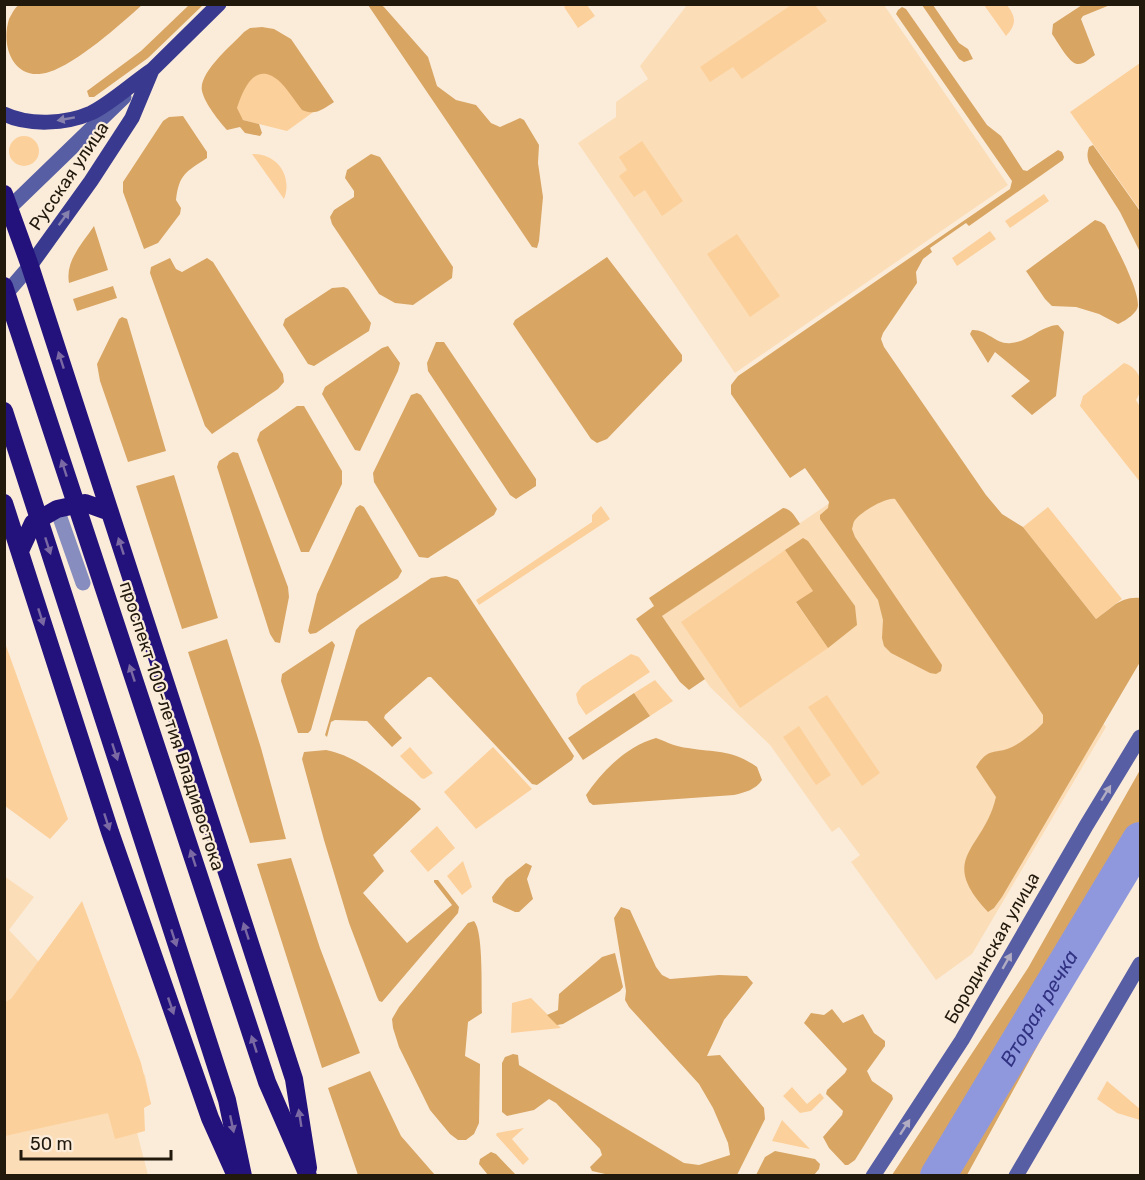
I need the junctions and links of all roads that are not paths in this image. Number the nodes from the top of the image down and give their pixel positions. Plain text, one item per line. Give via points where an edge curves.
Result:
1 (219, 4) edge
2 (152, 70) junction
3 (4, 114) edge
4 (6, 205) edge
5 (30, 266) junction
6 (4, 286) edge
7 (4, 296) edge
8 (4, 411) edge
9 (4, 503) edge
10 (57, 509) junction
11 (110, 512) junction
12 (4, 531) edge
13 (21, 556) junction
14 (84, 583) dead end
15 (1140, 737) edge
16 (1140, 964) edge
17 (236, 1176) edge
18 (243, 1176) edge
19 (308, 1176) edge
20 (873, 1176) edge
21 (1016, 1176) edge

1 - 2 main road, Русская улица
2 -> 3 main road via 79,117 31,122
2 - 4 main road, Русская улица
5 -> 2 main road, Русская улица via 132,118
4 - 5 highway
5 - 7 main road, Русская улица
11 -> 5 highway
19 -> 6 highway, проспект 100-летия Владивостока, bridge via 267,1082
8 -> 18 highway, bridge via 227,1100
9 - 13 highway
10 - 11 highway via 85,503
10 - 13 highway via 33,523
10 - 14 street
19 -> 11 highway via 294,1079
12 - 13 main road
13 -> 17 highway via 110,832 210,1118
20 -> 15 main road, Бородинская улица via 962,1040
16 - 21 main road

